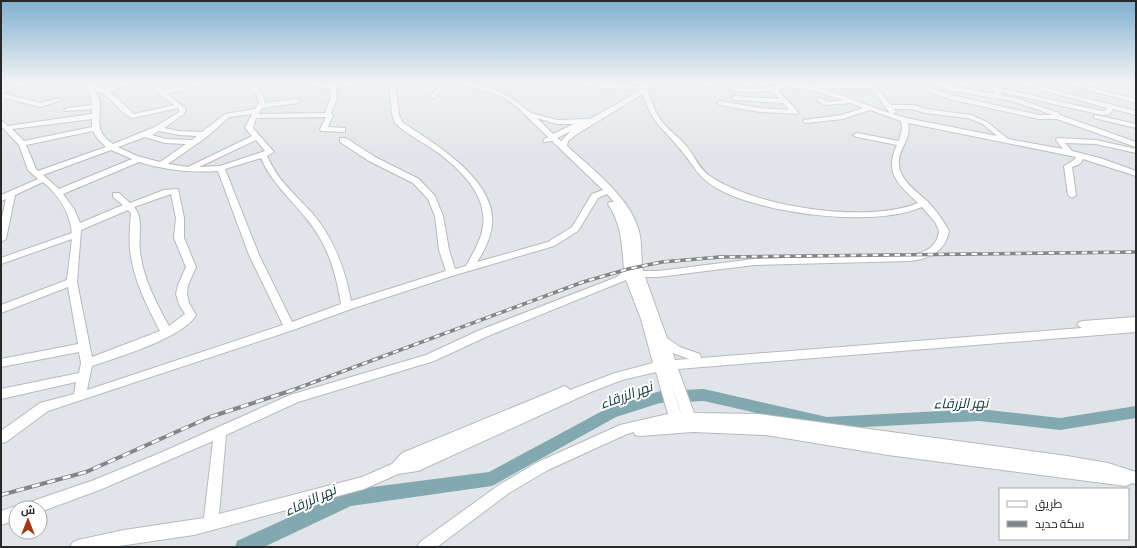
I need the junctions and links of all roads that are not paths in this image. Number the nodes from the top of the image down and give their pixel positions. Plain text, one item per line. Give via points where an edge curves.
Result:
1 (78, 109) edge
2 (97, 109) edge
3 (125, 109) edge
4 (167, 109) edge
5 (182, 109) edge
6 (268, 109) edge
7 (331, 109) edge
8 (395, 109) edge
9 (513, 109) edge
10 (521, 109) edge
11 (612, 109) edge
12 (652, 109) edge
13 (757, 109) edge
14 (792, 109) edge
15 (868, 109) edge
16 (871, 109) edge
17 (891, 109) edge
18 (917, 109) edge
19 (1000, 109) edge
20 (1038, 109) edge
21 (1084, 109) edge
22 (1111, 109) edge
23 (1121, 109) edge
24 (67, 110) dead end
25 (258, 111) junction
26 (524, 111) junction
27 (796, 112) junction
28 (1136, 113) edge
29 (327, 115) junction
30 (96, 116) junction
31 (1058, 116) junction
32 (596, 119) junction
33 (901, 119) junction
34 (588, 121) junction
35 (806, 121) junction
36 (4, 125) edge
37 (812, 126) dead end
38 (1136, 126) edge
39 (96, 128) junction
40 (158, 130) junction
41 (342, 130) dead end
42 (205, 134) junction
43 (145, 135) junction
44 (857, 135) dead end
45 (256, 137) junction
46 (549, 138) junction
47 (343, 140) dead end
48 (1008, 141) junction
49 (194, 142) junction
50 (22, 144) junction
51 (902, 144) junction
52 (1136, 145) edge
53 (563, 147) junction
54 (114, 148) junction
55 (1136, 151) edge
56 (1069, 153) junction
57 (263, 155) junction
58 (1081, 156) junction
59 (139, 159) junction
60 (161, 165) junction
61 (220, 168) junction
62 (187, 169) junction
63 (1136, 174) edge
64 (40, 176) junction
65 (605, 192) junction
66 (58, 193) junction
67 (11, 194) junction
68 (1072, 194) dead end
69 (116, 195) dead end
70 (1, 198) edge
71 (924, 203) junction
72 (129, 206) junction
73 (77, 231) junction
74 (1, 239) edge
75 (1, 261) edge
76 (470, 267) junction
77 (635, 271) junction
78 (451, 273) junction
79 (658, 274) junction
80 (617, 281) junction
81 (72, 282) junction
82 (632, 284) junction
83 (643, 286) junction
84 (347, 306) junction
85 (1, 309) edge
86 (1136, 321) edge
87 (289, 327) junction
88 (1136, 328) edge
89 (166, 332) junction
90 (1029, 333) junction
91 (663, 341) junction
92 (85, 347) junction
93 (695, 361) junction
94 (1, 363) edge
95 (87, 363) junction
96 (667, 369) junction
97 (85, 376) junction
98 (1, 394) edge
99 (79, 397) junction
100 (684, 422) junction
101 (220, 433) junction
102 (1, 438) edge
103 (1136, 479) edge
104 (48, 502) edge
105 (211, 524) junction
106 (78, 547) edge
107 (426, 547) edge

1 - 24 street
2 - 30 street
3 - 4 street via 134,116
5 - 40 street via 182,112
6 - 25 street
7 - 29 street
8 - 76 street via 397,121 451,158 478,187 486,209 488,227
9 - 46 street
10 - 26 street
11 - 32 street
12 - 71 street via 655,117 684,148 705,177 728,190 815,213 902,211
13 - 27 street
14 - 27 street
15 - 35 street via 843,118
16 - 33 street
17 - 33 street
18 - 48 street via 969,116 985,123
19 - 31 street via 1039,117
20 - 31 street
21 - 22 street via 1102,113 1108,113
23 - 28 street
25 - 29 street
25 - 42 street via 226,115
25 - 45 street via 249,128
26 - 34 street via 552,121
26 - 46 street
27 - 35 street
29 - 41 street via 331,115 324,129
30 - 36 street
30 - 39 street
31 - 38 street via 1060,111 1068,111
31 - 52 street
32 - 34 street
32 - 53 street via 568,136
33 - 48 street
33 - 51 street via 907,133
34 - 46 street
35 - 37 street
36 - 50 street
39 - 50 street
39 - 54 street via 102,140
40 - 42 street
40 - 43 street
42 - 49 street
43 - 49 street via 166,141
43 - 54 street
44 - 51 street
45 - 57 street via 270,151
45 - 62 street
46 - 53 street
46 - 65 street
47 - 78 street via 372,159 416,181 432,198 439,216 444,250
48 - 56 street
49 - 60 street
50 - 64 street via 30,167
51 - 71 street via 895,163 896,169 903,181
53 - 65 street
54 - 59 street
54 - 64 street
55 - 56 street via 1096,142 1060,140
56 - 58 street
57 - 61 street
57 - 84 street via 268,170 278,184 316,224 333,249
58 - 63 street
58 - 68 street via 1077,162 1068,166
59 - 60 street
59 - 66 street
60 - 62 street
61 - 62 street
61 - 87 street via 254,255
64 - 66 street
64 - 67 street
65 - 76 street via 591,199 581,222 559,240
65 - 77 street via 625,210 633,225 636,240
66 - 73 street via 73,214
67 - 70 street
67 - 74 street
69 - 72 street
71 - 79 street via 942,226 944,237 929,254 922,257 754,262
72 - 73 street
72 - 89 street via 135,213 135,252 139,267 153,306
72 - 89 street via 175,191 180,218 179,238 191,267 182,286 182,295 191,315 185,322
73 - 75 street
73 - 81 street
76 - 78 street
77 - 79 street
77 - 80 street
77 - 82 street
77 - 83 street
78 - 84 street
79 - 83 street
80 - 82 street
80 - 101 street via 484,333 430,358 294,398
81 - 85 street
81 - 92 street
82 - 96 street
83 - 91 street
84 - 87 street
86 - 90 street
87 - 99 street
88 - 90 street
89 - 95 street
90 - 93 street
91 - 93 street
91 - 96 street
92 - 94 street
92 - 95 street
93 - 96 street
93 - 96 street via 683,369
95 - 97 street
96 - 100 street
96 - 105 street via 611,378 421,457 413,467 397,468 364,483
97 - 98 street
97 - 99 street
99 - 102 street via 44,407
100 - 103 street via 778,431 888,449
100 - 107 street via 612,435 580,448 504,488
101 - 104 street via 97,485
101 - 105 street
105 - 106 street via 124,537

